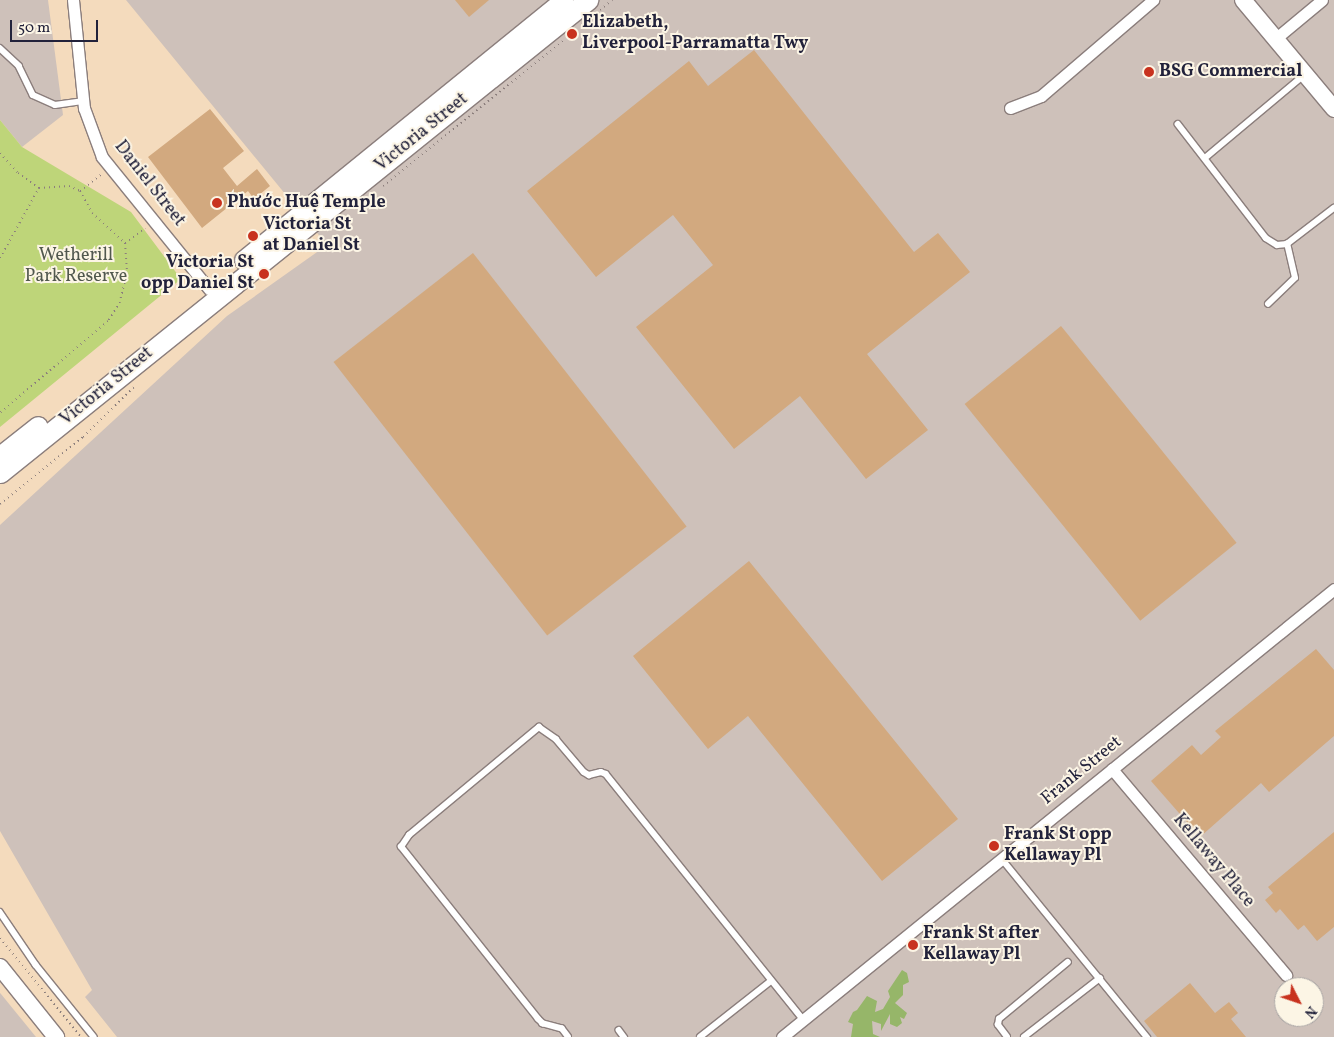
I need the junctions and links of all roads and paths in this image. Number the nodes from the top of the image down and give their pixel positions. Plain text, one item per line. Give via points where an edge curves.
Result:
1 (73, 0) edge
2 (564, 0) edge
3 (612, 0) edge
4 (1153, 0) edge
5 (1243, 0) edge
6 (1322, 0) edge
7 (592, 6) edge
8 (566, 38) dead end
9 (1275, 39) junction
10 (0, 48) edge
11 (1305, 75) junction
12 (84, 101) junction
13 (1010, 108) dead end
14 (1334, 109) edge
15 (1178, 124) dead end
16 (0, 153) edge
17 (1205, 158) junction
18 (111, 167) junction
19 (39, 188) junction
20 (80, 191) junction
21 (376, 191) dead end
22 (1334, 208) edge
23 (154, 221) junction
24 (125, 243) junction
25 (1287, 244) junction
26 (0, 258) edge
27 (209, 289) junction
28 (1268, 304) dead end
29 (139, 382) dead end
30 (0, 413) edge
31 (0, 469) edge
32 (0, 504) edge
33 (1334, 589) edge
34 (1112, 769) junction
35 (1002, 859) junction
36 (0, 912) edge
37 (0, 938) edge
38 (1068, 962) dead end
39 (0, 967) edge
40 (1286, 976) dead end
41 (1100, 978) junction
42 (772, 981) junction
43 (804, 1020) junction
44 (619, 1030) dead end
45 (56, 1037) edge
46 (81, 1037) edge
47 (94, 1037) edge
48 (568, 1037) edge
49 (624, 1037) edge
50 (700, 1037) edge
51 (782, 1037) edge
52 (1008, 1037) edge
53 (1024, 1037) edge
54 (1146, 1037) edge

1 - 12 street, Daniel Street
2 - 27 main road, Victoria Street
3 - 7 path
4 - 13 street via 1041,96
5 - 9 street
6 - 9 street
7 - 31 main road, Victoria Street
8 - 21 path
9 - 11 street
10 - 12 lane via 19,66 33,95 55,105
11 - 14 street
11 - 17 lane
12 - 18 street, Daniel Street via 102,157
15 - 17 lane
16 - 19 path via 18,173
17 - 25 lane via 1266,238 1277,245
18 - 20 path
18 - 23 street, Daniel Street
19 - 20 path via 69,186
19 - 26 path
20 - 24 path via 92,213
22 - 25 lane
23 - 24 path
23 - 27 street, Daniel Street
24 - 30 path via 127,273 120,302 108,321
25 - 28 lane via 1295,278
27 - 31 main road, Victoria Street
29 - 32 path via 117,400 83,437
33 - 34 street, Frank Street
34 - 35 street, Frank Street
34 - 40 street, Kellaway Place
35 - 41 lane
35 - 43 street, Frank Street
36 - 47 lane via 36,965
37 - 46 path
38 - 52 lane via 999,1019 998,1025
39 - 45 street
41 - 53 lane
41 - 54 lane
42 - 43 lane
42 - 48 lane via 606,774 589,775 584,772 556,739 539,728 409,834 401,847 538,1019 543,1024 562,1029
42 - 50 lane
43 - 51 street, Frank Street
44 - 49 lane

